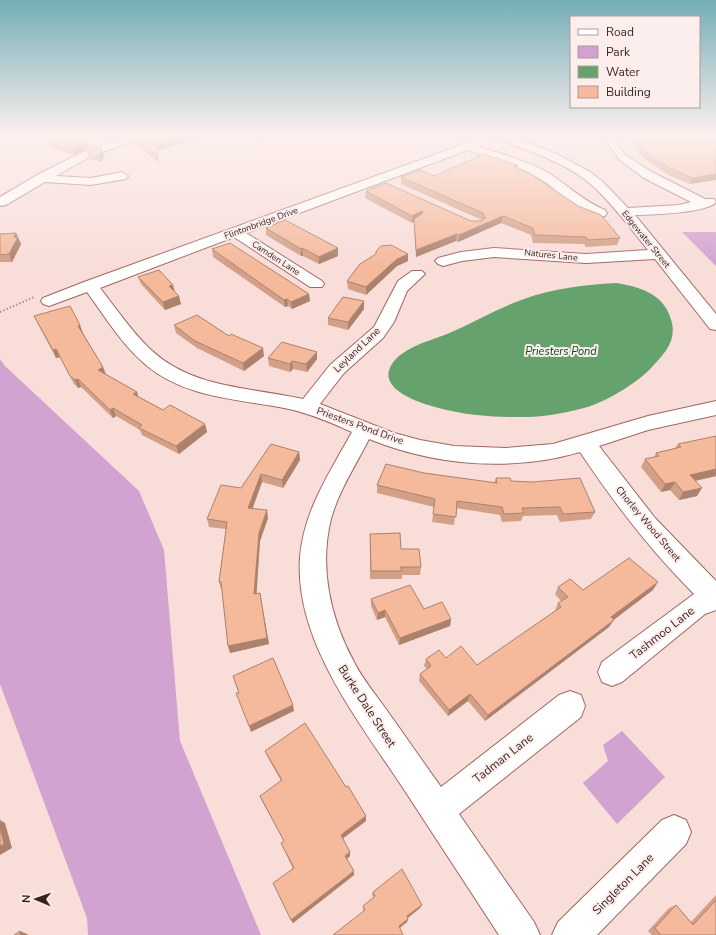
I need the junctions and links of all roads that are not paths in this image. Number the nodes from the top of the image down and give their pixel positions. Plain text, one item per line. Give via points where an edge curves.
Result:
1 (39, 180) edge
2 (53, 180) edge
3 (107, 180) edge
4 (376, 180) edge
5 (379, 180) edge
6 (549, 180) edge
7 (592, 180) edge
8 (659, 180) edge
9 (392, 186) edge
10 (1, 202) edge
11 (710, 202) edge
12 (625, 212) junction
13 (600, 213) edge
14 (235, 232) junction
15 (659, 254) junction
16 (443, 261) dead end
17 (417, 274) dead end
18 (316, 284) dead end
19 (90, 285) junction
20 (45, 298) road end
21 (713, 319) edge
22 (308, 407) junction
23 (716, 408) edge
24 (364, 429) junction
25 (586, 444) junction
26 (715, 597) edge
27 (612, 672) dead end
28 (570, 706) dead end
29 (437, 811) junction
30 (674, 832) dead end
31 (521, 935) edge
32 (571, 935) edge

1 - 10 street
2 - 3 street via 94,183
4 - 14 street, Flintonbridge Drive
5 - 9 street
6 - 13 street via 581,206
7 - 12 street, Edgewater Street
8 - 11 street
11 - 12 street via 672,209
12 - 15 street, Edgewater Street
14 - 18 street, Camden Lane
14 - 19 street, Flintonbridge Drive
15 - 16 street, Natures Lane via 586,259 482,252
15 - 21 street, Edgewater Street
17 - 22 street, Leyland Lane via 400,287 389,317 380,330 342,364
19 - 20 street, Flintonbridge Drive
19 - 22 street, Priesters Pond Drive via 136,346 148,359 166,371 210,389
22 - 24 street, Priesters Pond Drive
23 - 25 street, Priesters Pond Drive via 638,426
24 - 25 street, Priesters Pond Drive via 388,439 422,448 489,456 558,451
24 - 29 street, Burke Dale Street via 330,492 320,517 313,571 317,604 327,636 344,673
25 - 26 street, Chorley Wood Street via 634,510
26 - 27 street, Tashmoo Lane via 696,606
28 - 29 street, Tadman Lane
29 - 31 street, Burke Dale Street
30 - 32 street, Singleton Lane

